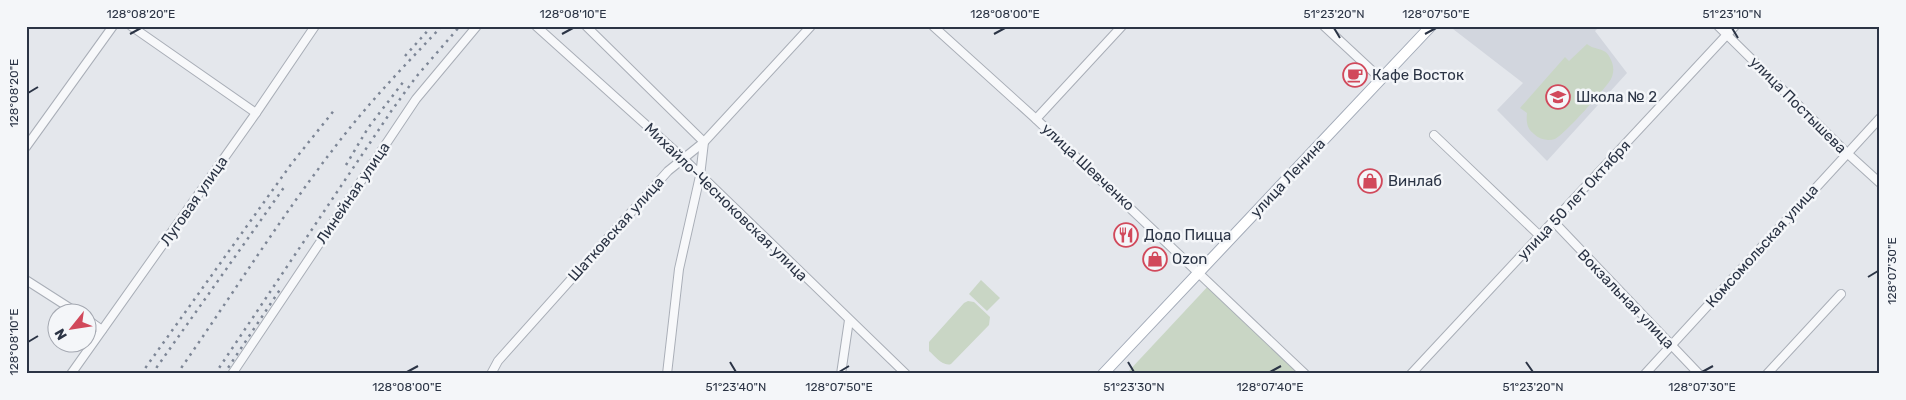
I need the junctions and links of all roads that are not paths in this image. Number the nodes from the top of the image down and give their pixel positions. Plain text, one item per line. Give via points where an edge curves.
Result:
1 (113, 26) edge
2 (131, 26) edge
3 (315, 26) edge
4 (477, 26) edge
5 (536, 26) edge
6 (586, 26) edge
7 (811, 26) edge
8 (933, 26) edge
9 (1122, 26) edge
10 (1324, 26) edge
11 (1431, 26) edge
12 (1718, 26) edge
13 (1736, 26) edge
14 (1727, 35) junction
15 (1381, 80) junction
16 (256, 113) junction
17 (1880, 118) edge
18 (1036, 119) junction
19 (1434, 135) dead end
20 (704, 142) junction
21 (26, 147) edge
22 (1847, 153) junction
23 (684, 159) junction
24 (700, 176) junction
25 (1880, 182) edge
26 (1554, 222) junction
27 (1540, 236) junction
28 (1199, 272) junction
29 (26, 280) edge
30 (1841, 294) dead end
31 (60, 302) edge
32 (850, 320) junction
33 (98, 327) edge
34 (102, 330) junction
35 (1671, 346) junction
36 (237, 366) junction
37 (71, 374) edge
38 (232, 374) edge
39 (240, 374) edge
40 (491, 374) edge
41 (667, 374) edge
42 (841, 374) edge
43 (906, 374) edge
44 (1103, 374) edge
45 (1305, 374) edge
46 (1411, 374) edge
47 (1645, 374) edge
48 (1699, 374) edge
49 (1767, 374) edge

1 - 21 street
2 - 16 street
3 - 16 street, Луговая улица
4 - 36 street, Линейная улица via 416,99
5 - 23 street, Михайло-Чесноковская улица
6 - 20 street
7 - 20 street, Шатковская улица
8 - 18 street, улица Шевченко
9 - 18 street
10 - 15 street
11 - 15 main road, улица Ленина
12 - 14 street, улица Постышева
13 - 14 street, улица 50 лет Октября
14 - 22 street, улица Постышева
14 - 26 street, улица 50 лет Октября
15 - 28 main road, улица Ленина
16 - 34 street, Луговая улица
17 - 22 street, Комсомольская улица
18 - 28 street, улица Шевченко
19 - 27 street
20 - 23 street, Шатковская улица
20 - 24 street
22 - 25 street, улица Постышева
22 - 35 street, Комсомольская улица
23 - 24 street, Михайло-Чесноковская улица
23 - 40 street, Шатковская улица via 668,171 498,361
24 - 32 street, Михайло-Чесноковская улица
24 - 41 street via 679,269
26 - 27 street, улица 50 лет Октября
26 - 35 street, Вокзальная улица
27 - 46 street, улица 50 лет Октября
28 - 44 main road, улица Ленина
28 - 45 street, улица Шевченко
29 - 31 street
30 - 49 street
32 - 42 street
32 - 43 street, Михайло-Чесноковская улица
33 - 34 street
34 - 37 street, Луговая улица
35 - 47 street, Комсомольская улица
35 - 48 street, Вокзальная улица
36 - 38 street, Линейная улица
36 - 39 street

